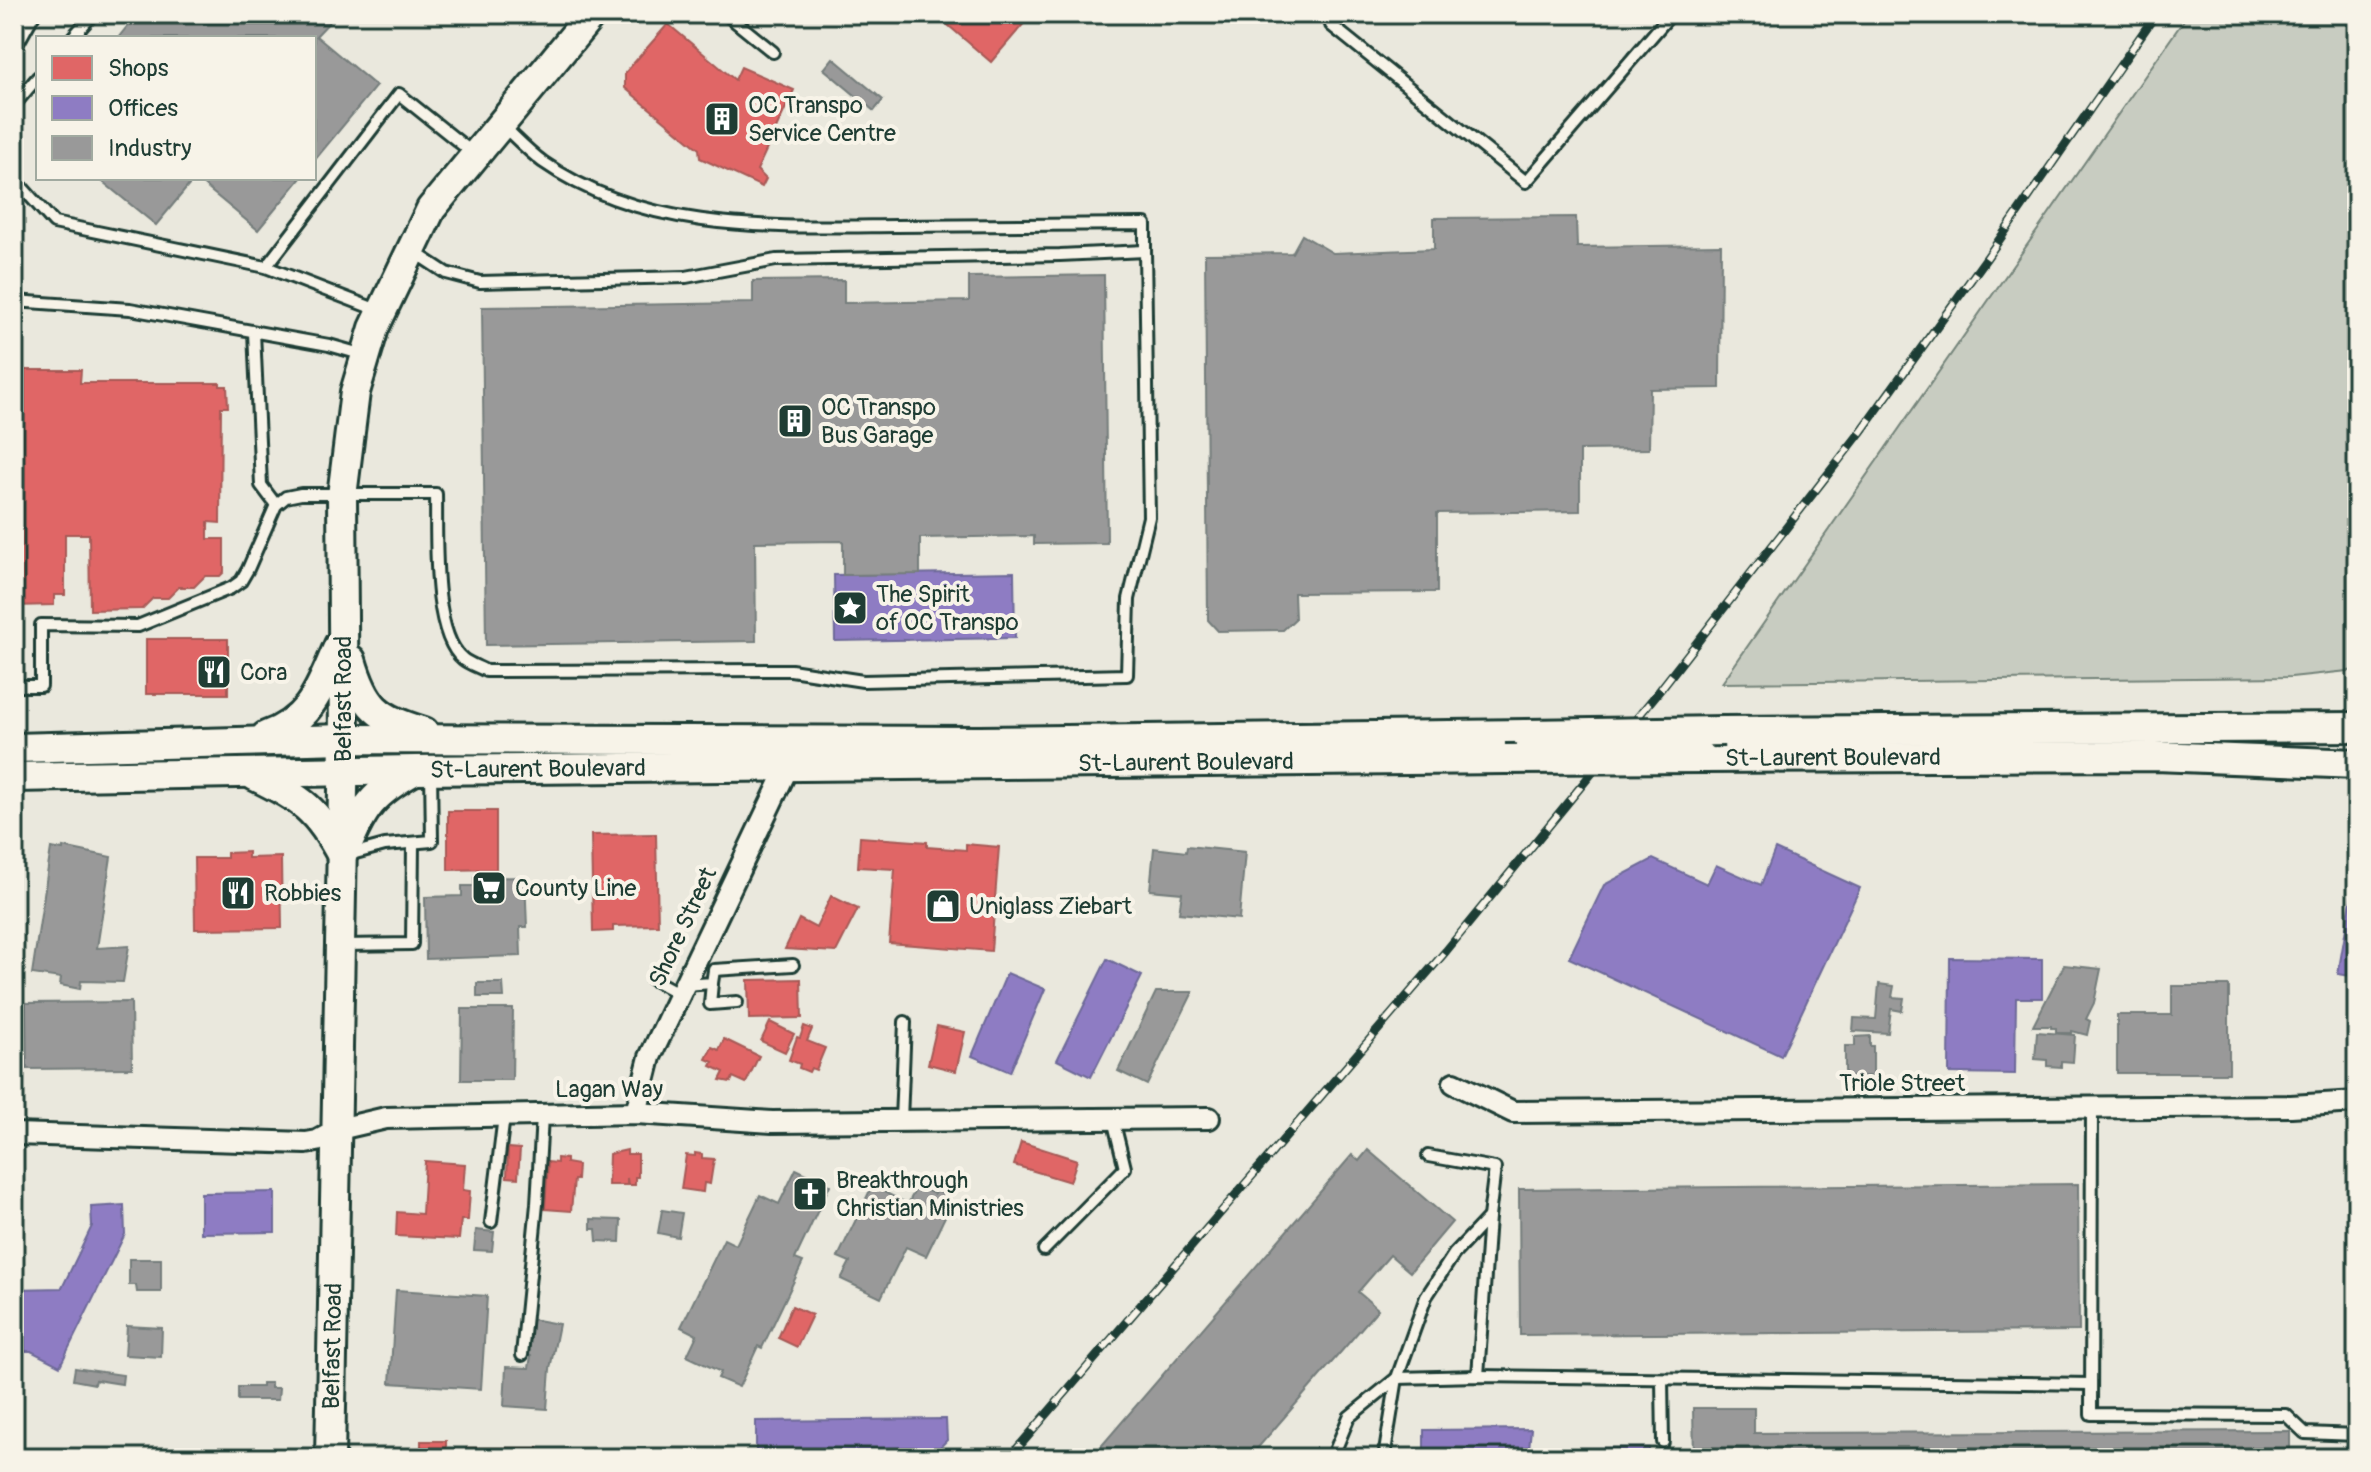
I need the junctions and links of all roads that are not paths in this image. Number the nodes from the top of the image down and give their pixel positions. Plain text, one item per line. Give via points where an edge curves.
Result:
1 (34, 14) edge
2 (93, 14) edge
3 (592, 14) edge
4 (726, 14) edge
5 (1340, 14) edge
6 (1671, 14) edge
7 (74, 36) edge
8 (14, 50) edge
9 (773, 52) dead end
10 (36, 79) edge
11 (14, 105) edge
12 (501, 123) junction
13 (475, 155) junction
14 (14, 178) edge
15 (411, 250) junction
16 (1145, 251) junction
17 (266, 267) junction
18 (14, 301) edge
19 (382, 312) junction
20 (254, 332) junction
21 (366, 355) junction
22 (342, 496) junction
23 (276, 505) junction
24 (344, 633) junction
25 (14, 686) edge
26 (2357, 727) edge
27 (344, 739) junction
28 (254, 740) junction
29 (448, 740) junction
30 (14, 748) edge
31 (2357, 764) edge
32 (788, 767) junction
33 (423, 770) junction
34 (343, 773) junction
35 (251, 774) junction
36 (14, 777) edge
37 (413, 843) junction
38 (343, 857) junction
39 (340, 945) junction
40 (793, 965) dead end
41 (652, 979) dead end
42 (712, 983) junction
43 (681, 990) junction
44 (737, 1002) dead end
45 (905, 1022) dead end
46 (1454, 1083) dead end
47 (2357, 1102) edge
48 (2092, 1108) junction
49 (636, 1113) junction
50 (504, 1116) junction
51 (542, 1116) junction
52 (1209, 1118) dead end
53 (1113, 1119) junction
54 (901, 1120) junction
55 (339, 1129) junction
56 (14, 1134) edge
57 (1428, 1156) dead end
58 (1489, 1217) junction
59 (491, 1222) dead end
60 (1044, 1250) dead end
61 (522, 1355) dead end
62 (1478, 1376) junction
63 (1397, 1378) junction
64 (1662, 1380) junction
65 (2091, 1384) junction
66 (2357, 1435) edge
67 (1663, 1442) dead end
68 (330, 1458) edge
69 (1332, 1458) edge
70 (1384, 1458) edge

1 - 8 lane
2 - 7 lane
3 - 12 main road, Belfast Road
4 - 9 lane
5 - 6 lane via 1331,25 1526,182
10 - 11 lane
12 - 13 main road, Belfast Road
12 - 16 lane via 541,161 583,186 699,221 764,227 1145,224
13 - 15 main road, Belfast Road via 431,209
13 - 17 lane via 399,94
14 - 17 lane via 54,223
15 - 16 lane via 446,273 480,282 686,277 776,260
15 - 19 main road, Belfast Road
16 - 22 lane via 1149,517 1129,599 1127,675 863,681 791,670 486,671 463,659 442,616 436,494
17 - 19 lane
18 - 20 lane via 130,309
19 - 21 main road, Belfast Road
20 - 21 lane
20 - 23 lane via 261,485
21 - 22 main road, Belfast Road via 355,392
22 - 23 lane via 301,494
22 - 24 main road, Belfast Road
23 - 25 lane via 241,581 231,588 138,626 41,625 41,686
24 - 27 main road, Belfast Road
24 - 28 main road via 307,711 287,728
24 - 29 main road via 360,689 374,709 402,726
26 - 29 main road, St-Laurent Boulevard, bridge via 980,741
27 - 28 main road, St-Laurent Boulevard
27 - 29 main road, St-Laurent Boulevard
27 - 34 main road, Belfast Road
28 - 30 main road, St-Laurent Boulevard
31 - 32 main road, St-Laurent Boulevard, bridge via 2156,756
32 - 33 main road, St-Laurent Boulevard
32 - 43 street, Shore Street
33 - 34 main road, St-Laurent Boulevard
33 - 37 lane via 432,841
33 - 38 main road via 374,798
34 - 35 main road, St-Laurent Boulevard
34 - 38 main road, Belfast Road
35 - 36 main road, St-Laurent Boulevard
35 - 38 main road via 308,807 328,828
37 - 38 lane
37 - 39 lane via 412,944
38 - 39 main road, Belfast Road
39 - 55 main road, Belfast Road
40 - 42 lane via 714,970
41 - 43 lane
42 - 43 lane
42 - 44 lane via 710,1004
43 - 49 street, Shore Street via 650,1057
45 - 54 lane
46 - 48 street, Triole Street via 1513,1112
47 - 48 street, Triole Street
48 - 65 lane
49 - 51 street, Lagan Way
49 - 54 street, Lagan Way via 772,1122
50 - 51 street, Lagan Way
50 - 55 street, Lagan Way via 386,1118
50 - 59 lane
51 - 61 lane
52 - 53 street, Lagan Way
53 - 54 street, Lagan Way
53 - 60 lane via 1125,1168
55 - 56 street, Lagan Way via 306,1143
55 - 68 main road, Belfast Road
57 - 58 lane via 1495,1168
58 - 62 lane
58 - 63 lane via 1454,1254 1426,1297
62 - 63 lane
62 - 64 lane
63 - 69 lane via 1349,1417
63 - 70 lane
64 - 65 lane
64 - 67 lane
65 - 66 lane via 2091,1414 2286,1415 2305,1433

